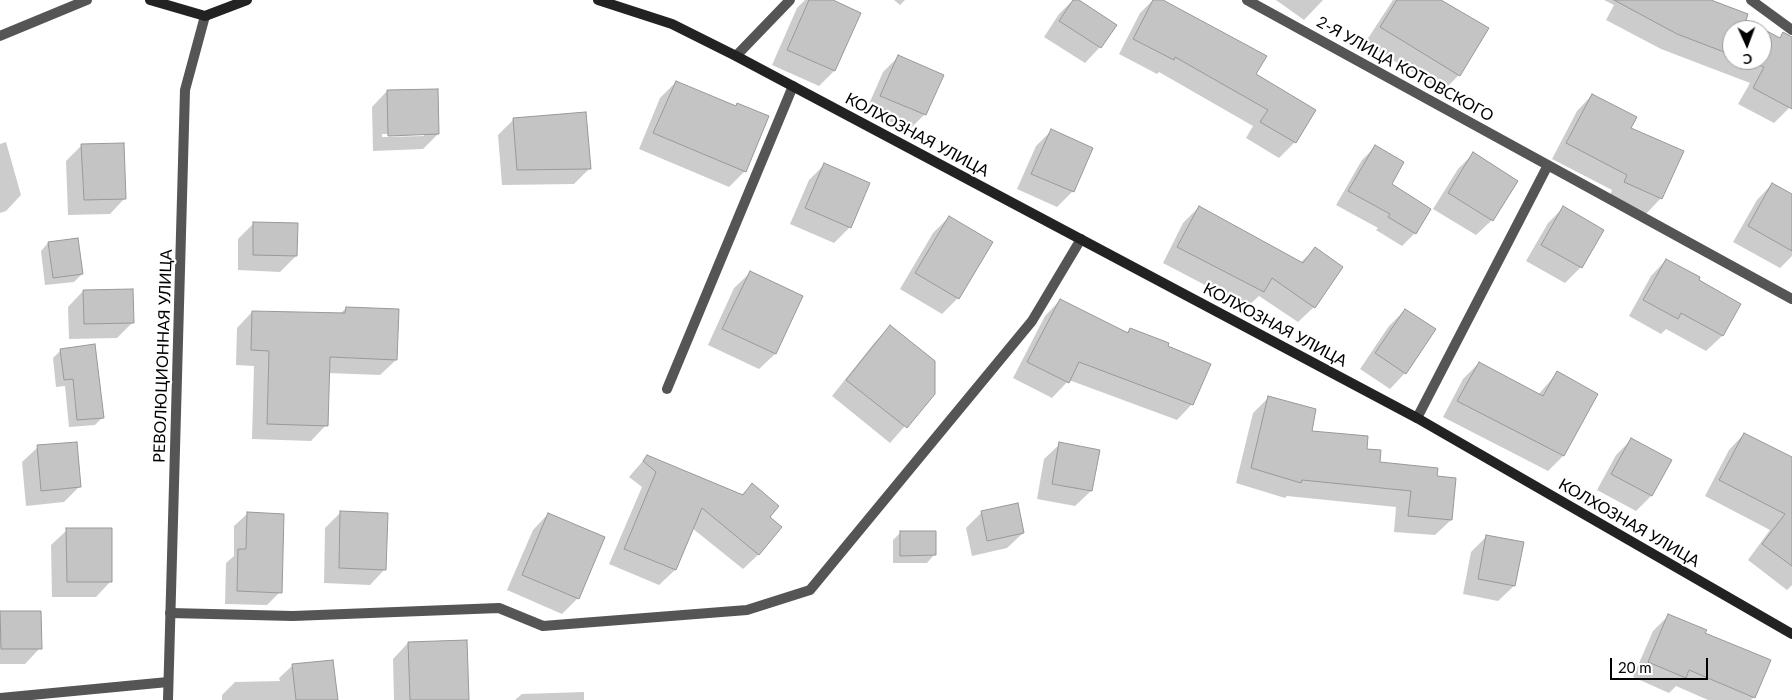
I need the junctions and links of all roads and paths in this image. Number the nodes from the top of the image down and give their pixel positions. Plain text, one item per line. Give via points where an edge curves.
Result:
1 (86, 0) edge
2 (150, 0) edge
3 (247, 0) edge
4 (598, 0) edge
5 (790, 0) edge
6 (1247, 0) edge
7 (1751, 0) edge
8 (205, 16) junction
9 (1792, 30) edge
10 (0, 36) edge
11 (736, 56) junction
12 (793, 86) junction
13 (1548, 165) junction
14 (1081, 240) junction
15 (1792, 299) edge
16 (667, 388) dead end
17 (1417, 418) junction
18 (170, 613) junction
19 (1792, 634) edge
20 (168, 682) junction
21 (0, 698) edge
22 (168, 700) edge

1 - 10 street
2 - 8 main road
3 - 8 main road
4 - 11 main road, КОЛХОЗНАЯ УЛИЦА via 672,24
5 - 11 street
6 - 13 street, 2-Я УЛИЦА КОТОВСКОГО
7 - 9 street
8 - 18 street, РЕВОЛЮЦИОННАЯ УЛИЦА via 185,90
11 - 12 main road, КОЛХОЗНАЯ УЛИЦА
12 - 14 main road, КОЛХОЗНАЯ УЛИЦА
12 - 16 street
13 - 15 street, 2-Я УЛИЦА КОТОВСКОГО
13 - 17 street
14 - 17 main road, КОЛХОЗНАЯ УЛИЦА
14 - 18 street via 1032,321 810,590 747,610 543,626 499,608 293,616
17 - 19 main road, КОЛХОЗНАЯ УЛИЦА
18 - 20 street, РЕВОЛЮЦИОННАЯ УЛИЦА
20 - 21 street
20 - 22 street, РЕВОЛЮЦИОННАЯ УЛИЦА

